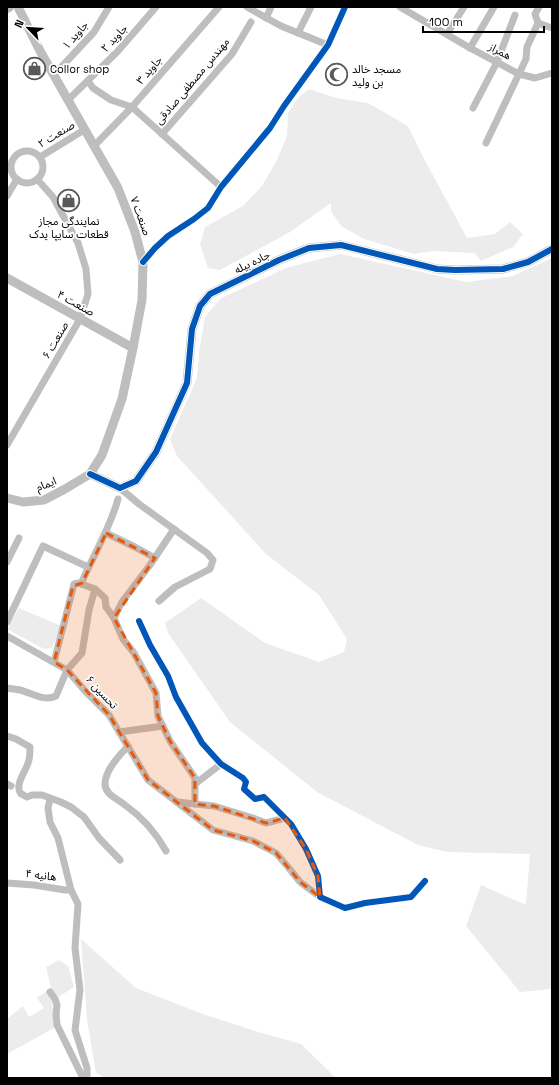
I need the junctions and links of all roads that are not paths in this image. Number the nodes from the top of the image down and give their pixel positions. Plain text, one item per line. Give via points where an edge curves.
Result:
1 (18, 7) edge
2 (109, 7) edge
3 (156, 7) edge
4 (218, 7) edge
5 (247, 7) edge
6 (271, 7) edge
7 (311, 7) edge
8 (344, 7) edge
9 (400, 7) edge
10 (464, 7) edge
11 (494, 7) edge
12 (539, 7) edge
13 (409, 9) edge
14 (515, 15) dead end
15 (266, 18) junction
16 (251, 22) dead end
17 (538, 23) junction
18 (552, 28) edge
19 (298, 33) junction
20 (447, 34) junction
21 (328, 45) junction
22 (470, 48) junction
23 (497, 62) junction
24 (552, 73) edge
25 (519, 74) junction
26 (54, 75) junction
27 (88, 80) junction
28 (68, 100) junction
29 (132, 107) junction
30 (473, 108) dead end
31 (84, 130) junction
32 (162, 134) junction
33 (486, 143) dead end
34 (94, 146) junction
35 (40, 157) junction
36 (10, 158) edge
37 (16, 179) junction
38 (37, 179) junction
39 (221, 188) junction
40 (7, 196) edge
41 (552, 249) edge
42 (144, 262) junction
43 (7, 278) edge
44 (80, 319) junction
45 (133, 348) junction
46 (7, 444) edge
47 (90, 474) junction
48 (120, 488) junction
49 (7, 498) edge
50 (118, 499) dead end
51 (174, 529) junction
52 (106, 533) junction
53 (19, 538) dead end
54 (155, 558) junction
55 (7, 562) edge
56 (88, 567) junction
57 (81, 584) junction
58 (95, 589) junction
59 (159, 601) dead end
60 (114, 618) junction
61 (139, 621) dead end
62 (7, 622) edge
63 (7, 636) edge
64 (54, 662) junction
65 (67, 670) junction
66 (7, 688) edge
67 (163, 726) junction
68 (119, 732) junction
69 (7, 736) edge
70 (128, 746) junction
71 (221, 764) junction
72 (195, 784) junction
73 (50, 799) junction
74 (176, 802) junction
75 (195, 804) junction
76 (285, 818) junction
77 (166, 851) dead end
78 (120, 860) dead end
79 (425, 882) dead end
80 (7, 883) edge
81 (71, 890) junction
82 (320, 897) junction
83 (50, 992) dead end
84 (83, 1078) edge
85 (87, 1078) edge

1 - 26 street, صنعت ۷
2 - 26 street, جاوید ۱ via 94,32
3 - 27 street, جاوید ۲ via 118,51
4 - 29 street, جاوید ۳
5 - 15 street
6 - 15 street
7 - 19 street
8 - 21 street
9 - 13 street, همراز
10 - 20 street
11 - 22 street
12 - 17 street via 535,14
13 - 20 street, همراز
14 - 23 street
15 - 19 street
16 - 32 street, مهندس مصطفی صادقی via 232,54
17 - 18 street
17 - 25 street
19 - 21 street
20 - 22 street, همراز
21 - 39 street via 270,128
22 - 23 street, همراز
23 - 25 street, همراز
23 - 30 street
24 - 25 street, همراز via 534,78
25 - 33 street
26 - 28 street, صنعت ۷
27 - 28 street, جاوید ۲
27 - 29 street via 93,88 111,100
28 - 31 street, صنعت ۷
29 - 32 street
29 - 34 street, جاوید ۳
31 - 34 street, صنعت ۷
31 - 35 street, صنعت ۲
32 - 39 street
34 - 42 street, صنعت ۷ via 118,188 136,232
35 - 36 street via 28,150
35 - 38 street via 43,170
36 - 37 street
37 - 38 street via 28,183
37 - 40 street
38 - 44 street, صنعت ۶ via 53,198 78,243 86,269 88,294
39 - 42 street via 208,208 168,236
41 - 48 street, جاده بیله via 528,262 503,269 455,270 437,269 341,245 308,248 210,294 200,306 192,329 187,383 156,452 136,481
42 - 45 street, صنعت ۷ via 142,300
43 - 44 street, صنعت ۴
44 - 45 street, صنعت ۴
44 - 46 street, صنعت ۶
45 - 47 street, صنعت ۷ via 122,399 102,455
47 - 48 street
47 - 49 street, ایمام via 44,500 22,502
48 - 51 street
50 - 52 street
51 - 54 street
51 - 59 street via 213,560 210,569 175,587
52 - 54 street
52 - 56 street
53 - 55 street
54 - 60 street via 122,602
56 - 57 street
56 - 62 street via 43,546
57 - 58 street
57 - 64 street via 76,583 73,586
58 - 60 street via 105,598 106,607
58 - 65 street via 82,653
60 - 67 street via 123,639 134,653 156,693 158,716
61 - 71 street via 202,744
63 - 64 street, تحسین ۶
64 - 65 street, تحسین ۶
65 - 66 street via 56,696 52,698
65 - 68 street, تحسین ۶ via 109,715
67 - 68 street
67 - 72 street via 195,778
68 - 70 street, تحسین ۶
69 - 73 street via 30,747 28,765 20,781 21,794 27,797 42,795
70 - 74 street, تحسین ۶ via 148,780
70 - 77 street via 114,762 105,784 112,797 140,817
71 - 72 street
71 - 76 street via 246,782 244,789 255,800 264,797
72 - 75 street
73 - 78 street via 62,802 84,817
73 - 81 street via 50,822 58,838
74 - 75 street
74 - 82 street, تحسین ۶ via 213,830 253,841 276,853 300,882
75 - 76 street via 214,806 266,824
76 - 82 street via 306,849 318,876
79 - 82 street, تحسین ۶ via 411,897 345,908
80 - 81 street, هانیه ۴
81 - 85 street via 78,904 75,948 80,990 75,1030 87,1068
83 - 84 street via 57,1005 57,1025

